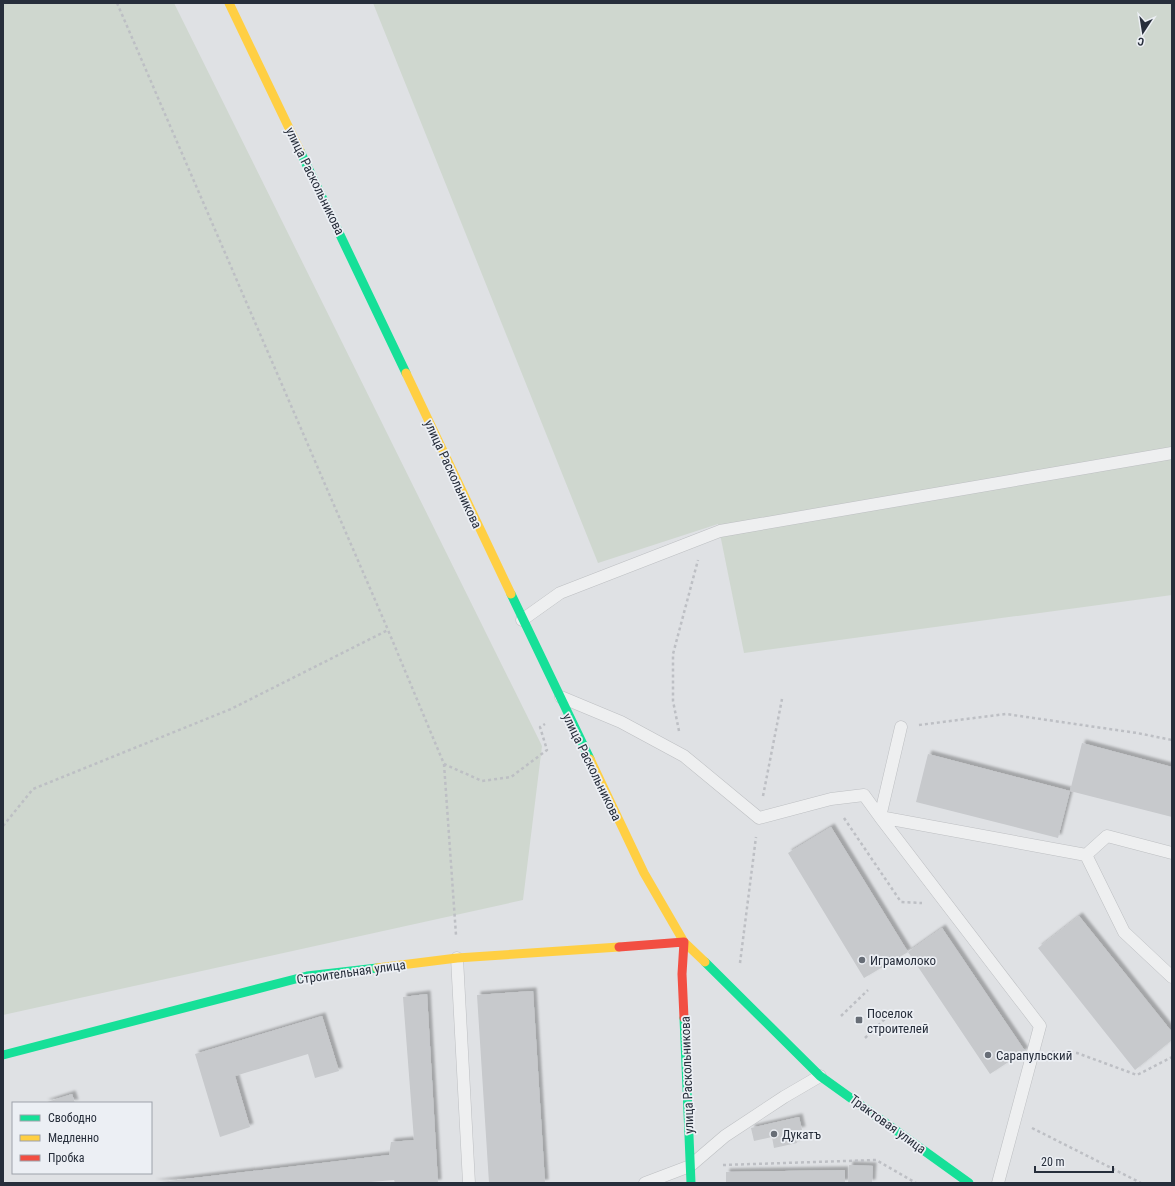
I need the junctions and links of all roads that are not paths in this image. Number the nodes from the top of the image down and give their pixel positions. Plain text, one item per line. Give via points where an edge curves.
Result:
1 (229, 3) edge
2 (1172, 453) edge
3 (522, 620) junction
4 (558, 695) junction
5 (901, 727) road end
6 (880, 817) junction
7 (1172, 853) edge
8 (1086, 855) junction
9 (684, 942) junction
10 (457, 958) junction
11 (1172, 976) edge
12 (3, 1055) edge
13 (808, 1064) joint
14 (820, 1076) junction
15 (690, 1166) junction
16 (469, 1183) edge
17 (645, 1183) edge
18 (691, 1183) edge
19 (969, 1183) edge
20 (998, 1183) edge

1 - 3 main road, улица Раскольникова
2 - 3 lane via 720,531 560,593
3 - 4 main road, улица Раскольникова
4 - 6 lane via 621,722 684,756 759,818 831,799 864,795
4 - 9 main road, улица Раскольникова via 644,873
5 - 6 lane
6 - 8 lane
6 - 20 lane via 1040,1026
7 - 8 lane via 1107,836
8 - 11 lane via 1124,932
9 - 10 main road, Строительная улица
9 - 13 main road, улица Раскольникова
9 - 15 main road, улица Раскольникова via 682,974
10 - 12 main road, Строительная улица via 307,976
10 - 16 lane
13 - 14 main road, Трактовая улица
14 - 15 lane via 725,1136
14 - 19 main road, Трактовая улица
15 - 17 lane
15 - 18 main road, улица Раскольникова

